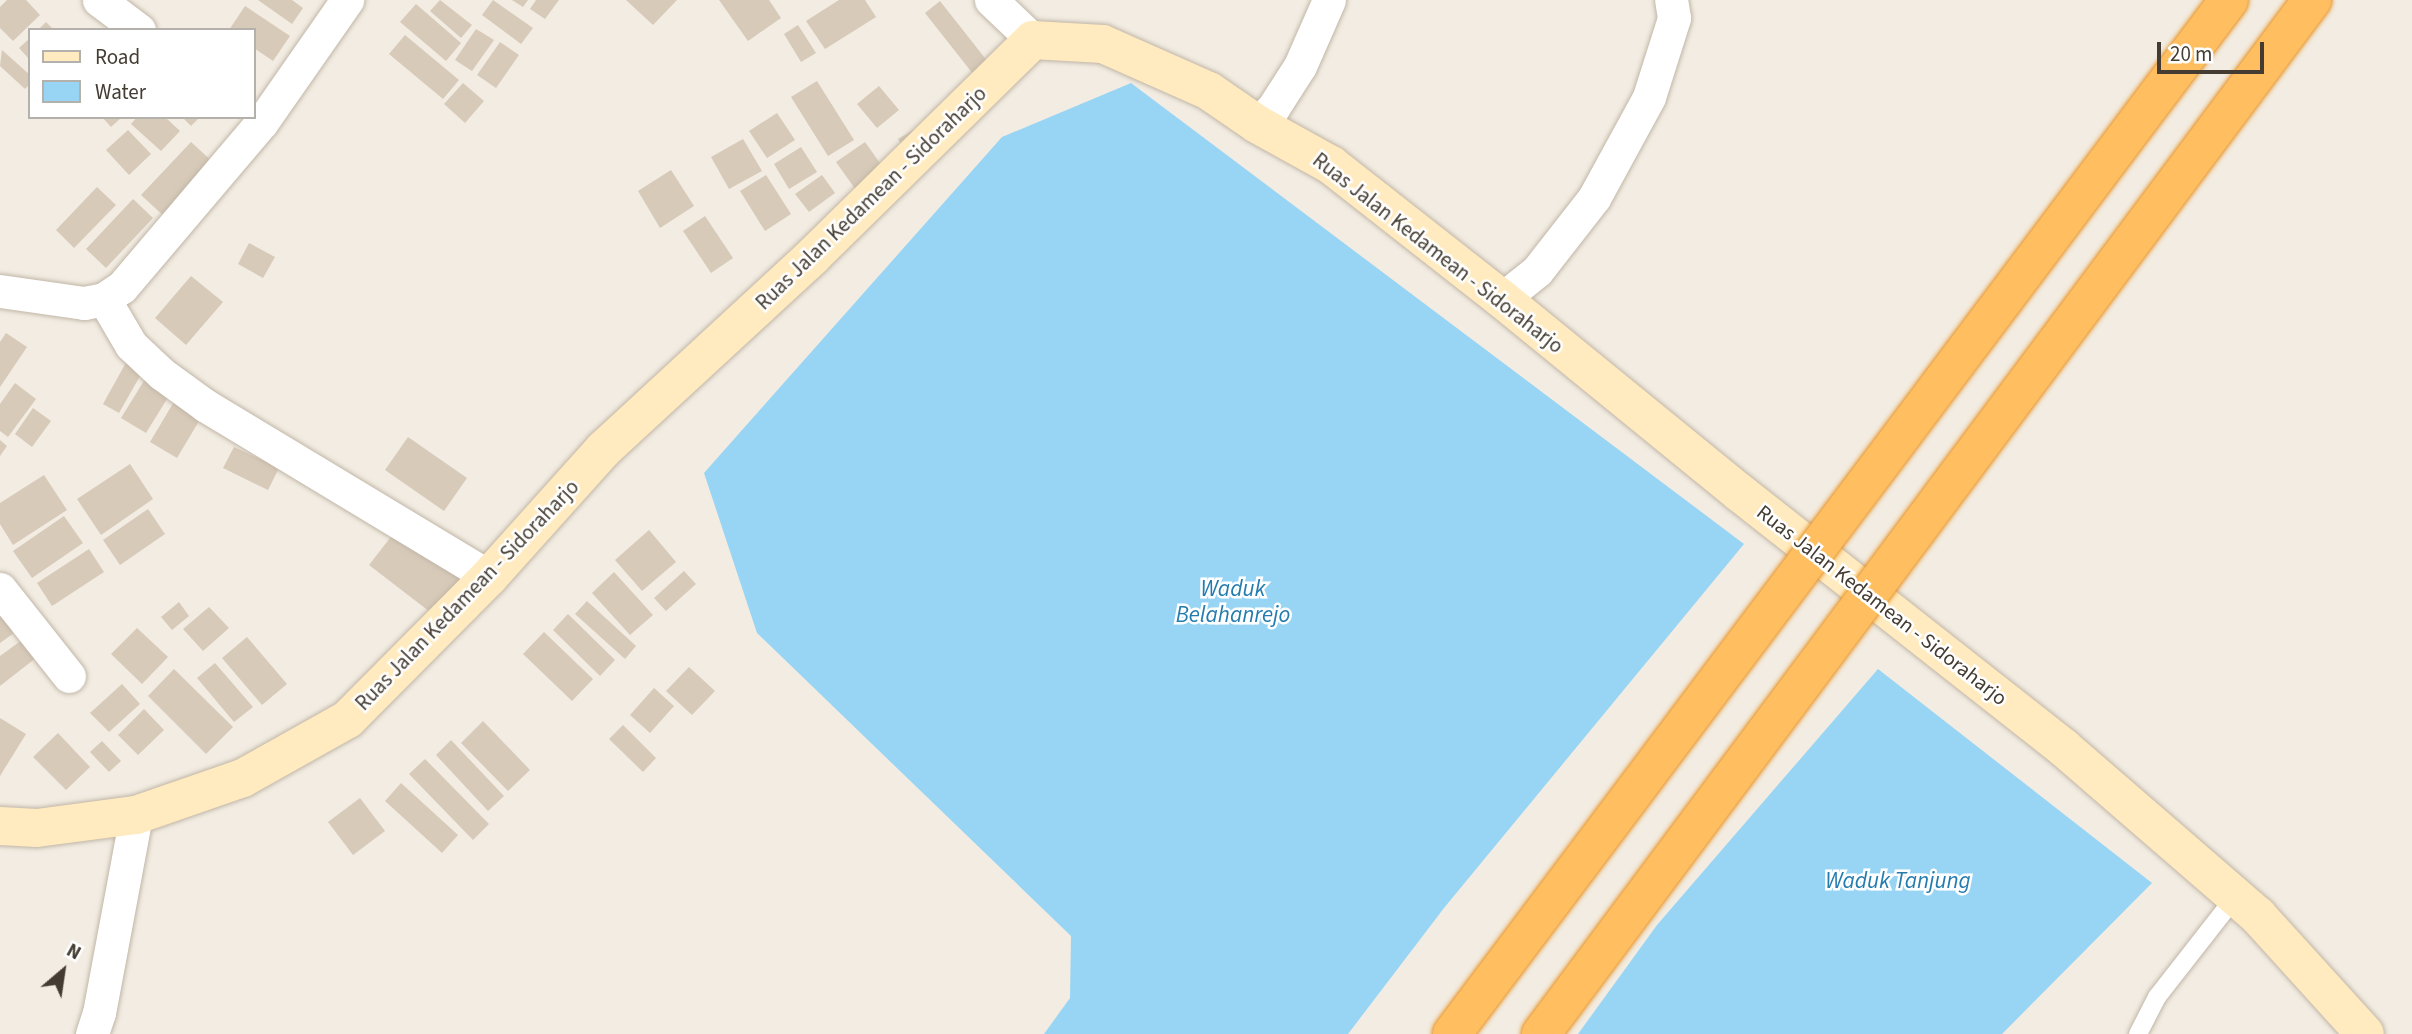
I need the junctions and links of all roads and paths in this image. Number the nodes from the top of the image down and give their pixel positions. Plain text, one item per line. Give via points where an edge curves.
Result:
1 (99, 0) edge
2 (347, 0) edge
3 (991, 0) edge
4 (1329, 0) edge
5 (1671, 0) edge
6 (2229, 0) edge
7 (2312, 0) edge
8 (136, 28) edge
9 (1032, 40) junction
10 (258, 119) edge
11 (1257, 124) junction
12 (3, 299) edge
13 (104, 299) junction
14 (1502, 299) junction
15 (489, 576) junction
16 (0, 589) edge
17 (69, 676) dead end
18 (136, 815) junction
19 (0, 827) edge
20 (2235, 897) junction
21 (92, 1034) edge
22 (1452, 1034) edge
23 (1541, 1034) edge
24 (2138, 1034) edge
25 (2365, 1034) edge

1 - 8 street
2 - 10 street
3 - 9 street
4 - 11 street via 1300,66
5 - 14 street via 1674,18 1649,97 1594,198 1537,271
6 - 22 highway, bridge
7 - 23 highway, bridge
9 - 11 main road, Ruas Jalan Kedamean - Sidoraharjo via 1103,44 1209,91
9 - 15 main road, Ruas Jalan Kedamean - Sidoraharjo via 813,256 604,449
10 - 13 street via 122,287
11 - 14 main road, Ruas Jalan Kedamean - Sidoraharjo via 1331,165
12 - 13 street via 84,303
13 - 15 street via 131,345 195,398
14 - 20 main road, Ruas Jalan Kedamean - Sidoraharjo via 2064,748
15 - 18 main road, Ruas Jalan Kedamean - Sidoraharjo via 348,719 243,778
16 - 17 street
18 - 19 main road, Ruas Jalan Kedamean - Sidoraharjo via 37,828
18 - 21 street
20 - 24 lane via 2157,997
20 - 25 main road, Ruas Jalan Kedamean - Sidoraharjo via 2258,916

